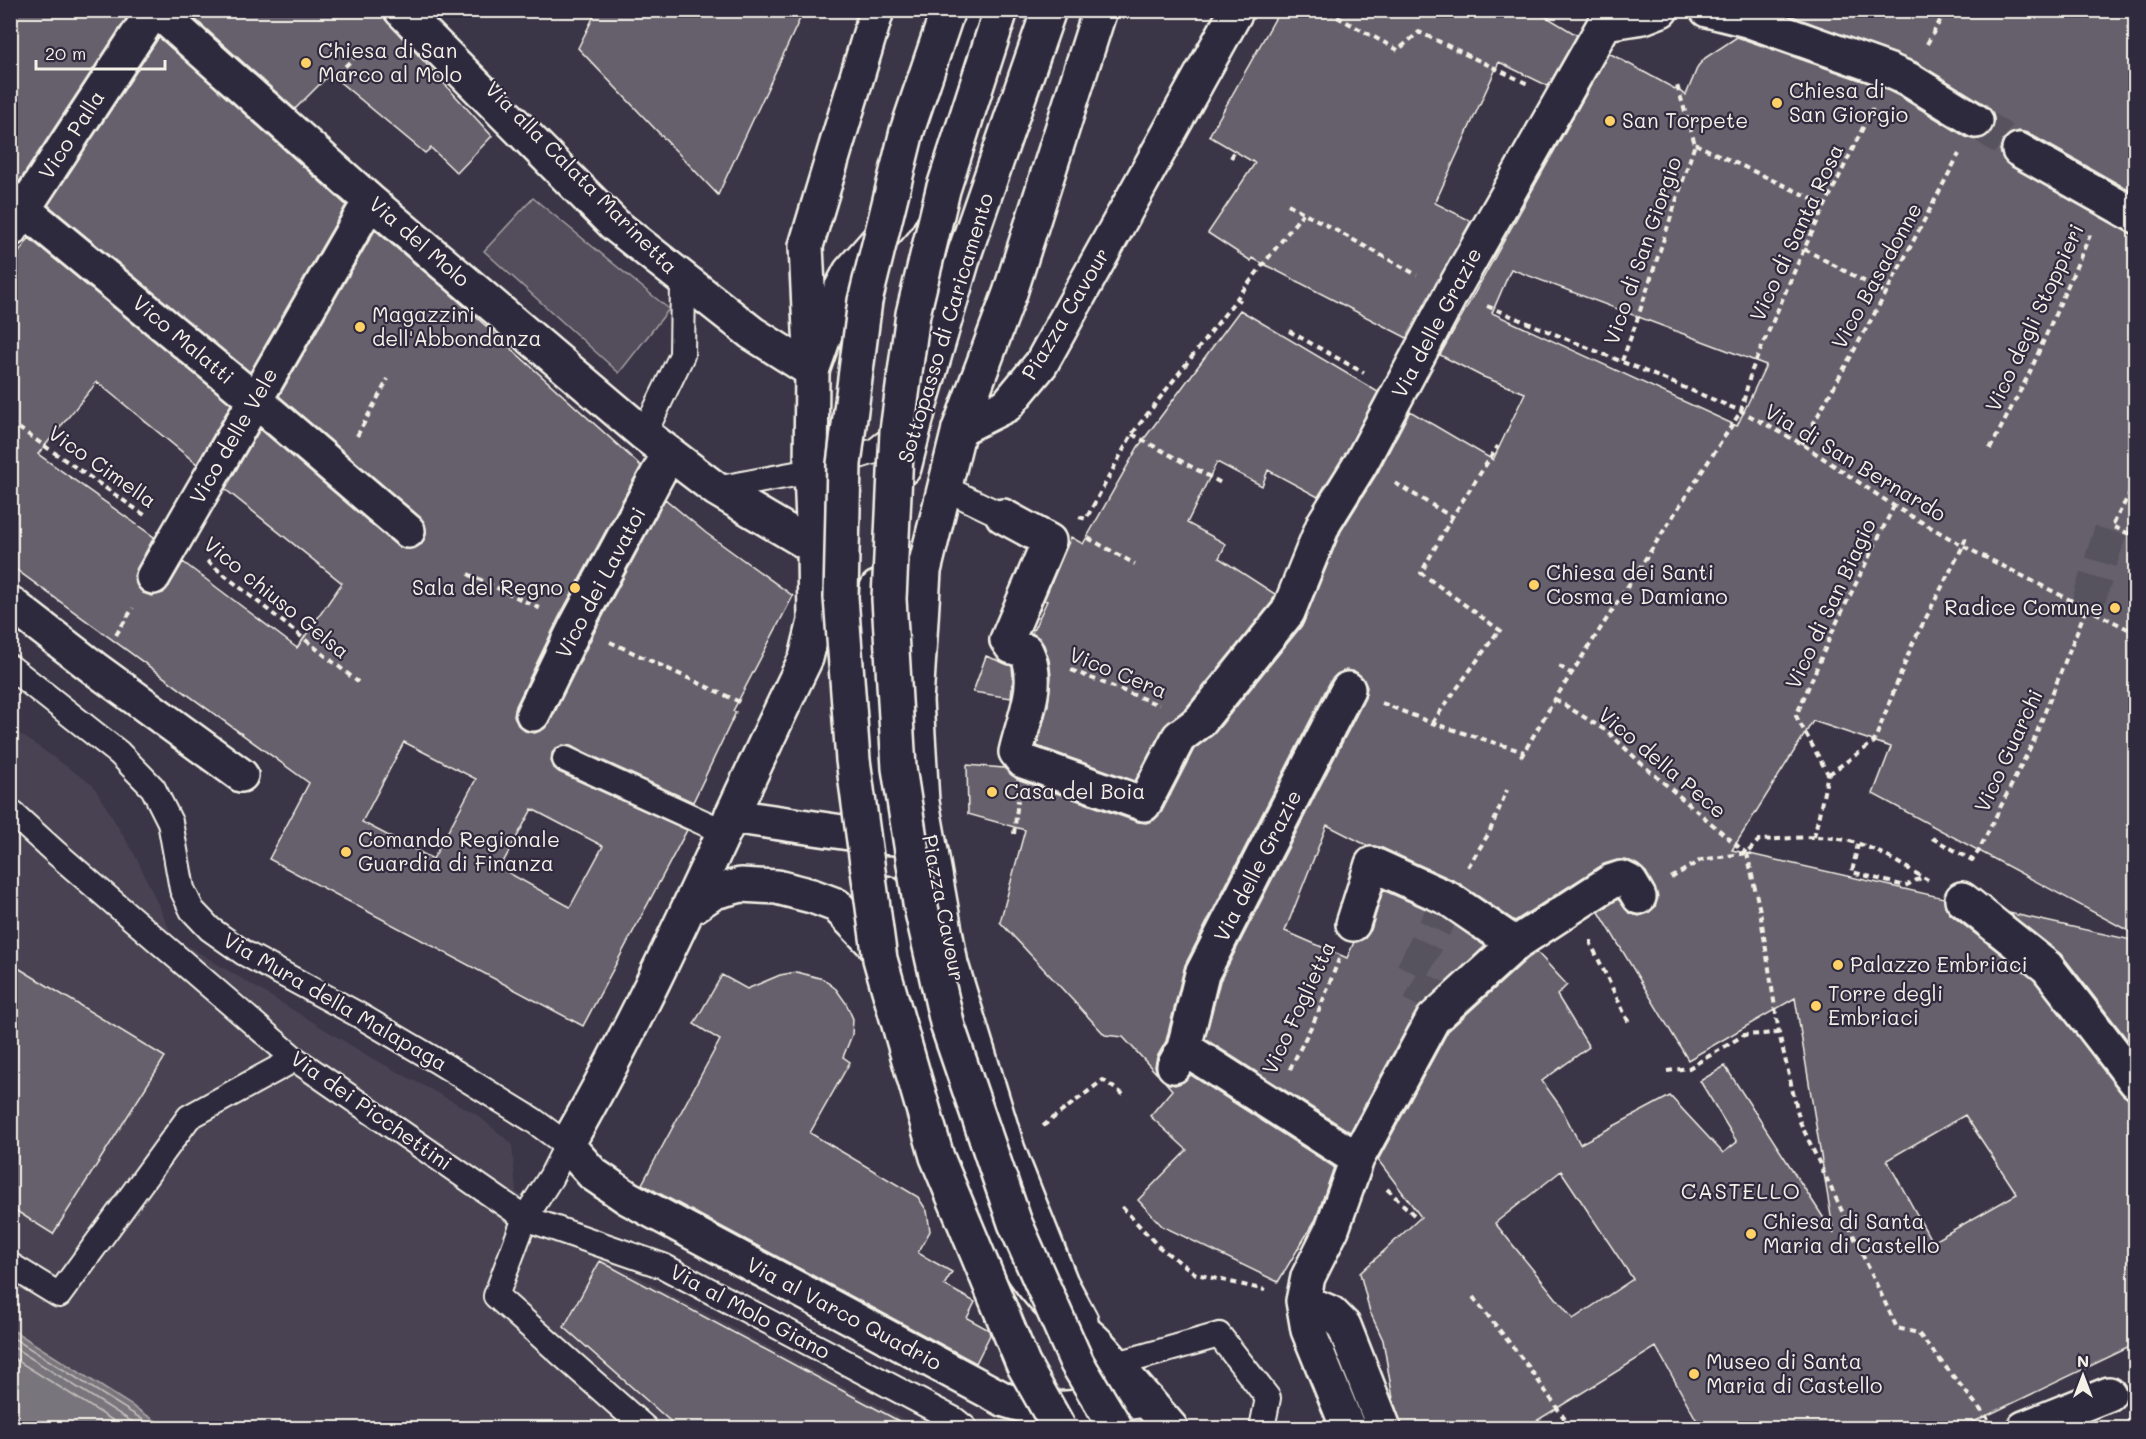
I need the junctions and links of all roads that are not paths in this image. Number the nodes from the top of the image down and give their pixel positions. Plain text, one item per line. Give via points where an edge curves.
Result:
1 (155, 10) edge
2 (401, 10) edge
3 (419, 10) edge
4 (948, 10) edge
5 (977, 10) edge
6 (1001, 10) edge
7 (1049, 10) edge
8 (1100, 10) edge
9 (1237, 10) edge
10 (1661, 10) edge
11 (1718, 13) edge
12 (876, 15) edge
13 (1594, 17) edge
14 (1976, 121) tunnel mouth
15 (2019, 150) tunnel mouth
16 (370, 201) junction
17 (15, 212) edge
18 (2136, 216) edge
19 (683, 281) junction
20 (812, 371) junction
21 (255, 400) junction
22 (919, 408) junction
23 (958, 429) junction
24 (657, 443) junction
25 (811, 471) junction
26 (945, 488) junction
27 (716, 489) junction
28 (1003, 516) joint
29 (408, 531) dead end
30 (814, 547) junction
31 (153, 577) road end
32 (10, 603) edge
33 (874, 654) junction
34 (10, 667) edge
35 (1348, 689) road end
36 (533, 714) dead end
37 (565, 759) dead end
38 (241, 775) dead end
39 (10, 811) edge
40 (728, 824) junction
41 (877, 837) junction
42 (931, 852) junction
43 (1639, 897) dead end
44 (1962, 899) road end
45 (689, 909) junction
46 (1353, 924) road end
47 (1515, 944) junction
48 (899, 969) junction
49 (295, 1059) junction
50 (2136, 1082) edge
51 (567, 1144) junction
52 (1357, 1159) junction
53 (525, 1218) junction
54 (10, 1265) edge
55 (1303, 1301) junction
56 (1088, 1333) junction
57 (1117, 1364) junction
58 (2109, 1394) dead end
59 (1147, 1400) junction
60 (1111, 1421) edge
61 (645, 1428) edge
62 (965, 1428) edge
63 (1059, 1428) edge
64 (1171, 1428) edge
65 (1262, 1428) edge
66 (1348, 1428) edge
67 (1384, 1428) edge
68 (2024, 1428) edge

1 - 16 main road, Via del Molo
1 - 17 main road, Vico Palla
2 - 19 main road via 615,225
3 - 19 lane, Via alla Calata Marinetta
4 - 63 main road, bridge via 907,130 865,301 844,464 841,597 853,760 880,959 937,1157 1023,1364
5 - 20 main road via 934,156 894,222 850,272
6 - 60 main road, bridge via 943,190 914,314 897,431 889,599 899,768 920,903 948,1027 1016,1223 1077,1362
7 - 22 main road, Sottopasso di Caricamento via 965,252
8 - 23 main road, Sottopasso di Caricamento via 1010,293
9 - 23 main road, Piazza Cavour via 1041,363 1007,405
10 - 13 main road via 1643,17
11 - 14 main road via 1890,71
12 - 20 main road via 806,246
13 - 28 main road, Via delle Grazie via 1400,391 1324,523 1288,612 1199,722 1179,736 1144,804 1023,761 1016,752 1033,674 1026,651 1012,647 1007,640 1049,542
15 - 18 main road
16 - 21 main road, Vico delle Vele
16 - 24 main road, Via del Molo
17 - 21 main road, Vico Malatti
19 - 20 main road via 752,333
19 - 24 lane, Via alla Calata Marinetta via 682,355
20 - 25 main road
21 - 29 main road, Vico Malatti
21 - 31 main road, Vico delle Vele
22 - 25 lane via 905,426 875,451
22 - 33 main road, Sottopasso di Caricamento via 877,576
23 - 26 main road, Piazza Cavour
24 - 27 main road, Via del Molo
24 - 36 main road, Vico dei Lavatoi
25 - 27 lane
25 - 30 main road
26 - 28 lane
26 - 42 main road, Piazza Cavour via 924,572 916,701 922,802
27 - 30 main road, Via del Molo
30 - 33 main road
30 - 40 main road via 815,621 806,658
32 - 38 main road
33 - 41 main road via 870,712
34 - 51 lane, Via Mura della Malapaga via 120,753 153,788 170,822 183,889 192,910 210,929 244,953 437,1061
35 - 52 main road, Via delle Grazie via 1202,974 1179,1057 1270,1102
37 - 40 lane
39 - 49 lane, Via dei Picchettini
40 - 41 main road
40 - 45 main road
41 - 42 main road via 918,839
41 - 48 main road
42 - 56 main road, Piazza Cavour via 951,964 1008,1150 1060,1283
43 - 47 main road via 1630,882 1622,878 1610,882
44 - 50 main road via 2047,967
45 - 48 main road via 714,892 741,885 777,887 812,896 836,905
45 - 51 main road via 607,1074
46 - 47 main road via 1372,864 1449,899
47 - 52 main road via 1433,1020
48 - 56 main road via 983,1201 1000,1235 1041,1295
49 - 53 lane, Via dei Picchettini
49 - 54 lane via 189,1117 59,1295
51 - 53 lane
51 - 60 main road, Via al Varco Quadrio via 593,1174 628,1198 1005,1400 1038,1410
52 - 55 main road via 1332,1229 1308,1277
53 - 61 lane via 496,1296
53 - 62 lane, Via al Molo Giano via 663,1266
55 - 66 main road via 1308,1330
55 - 67 main road via 1332,1313 1344,1326
56 - 57 main road
57 - 59 main road
57 - 65 lane via 1219,1335 1269,1398
58 - 68 main road
59 - 60 main road, Via al Varco Quadrio
59 - 64 main road

